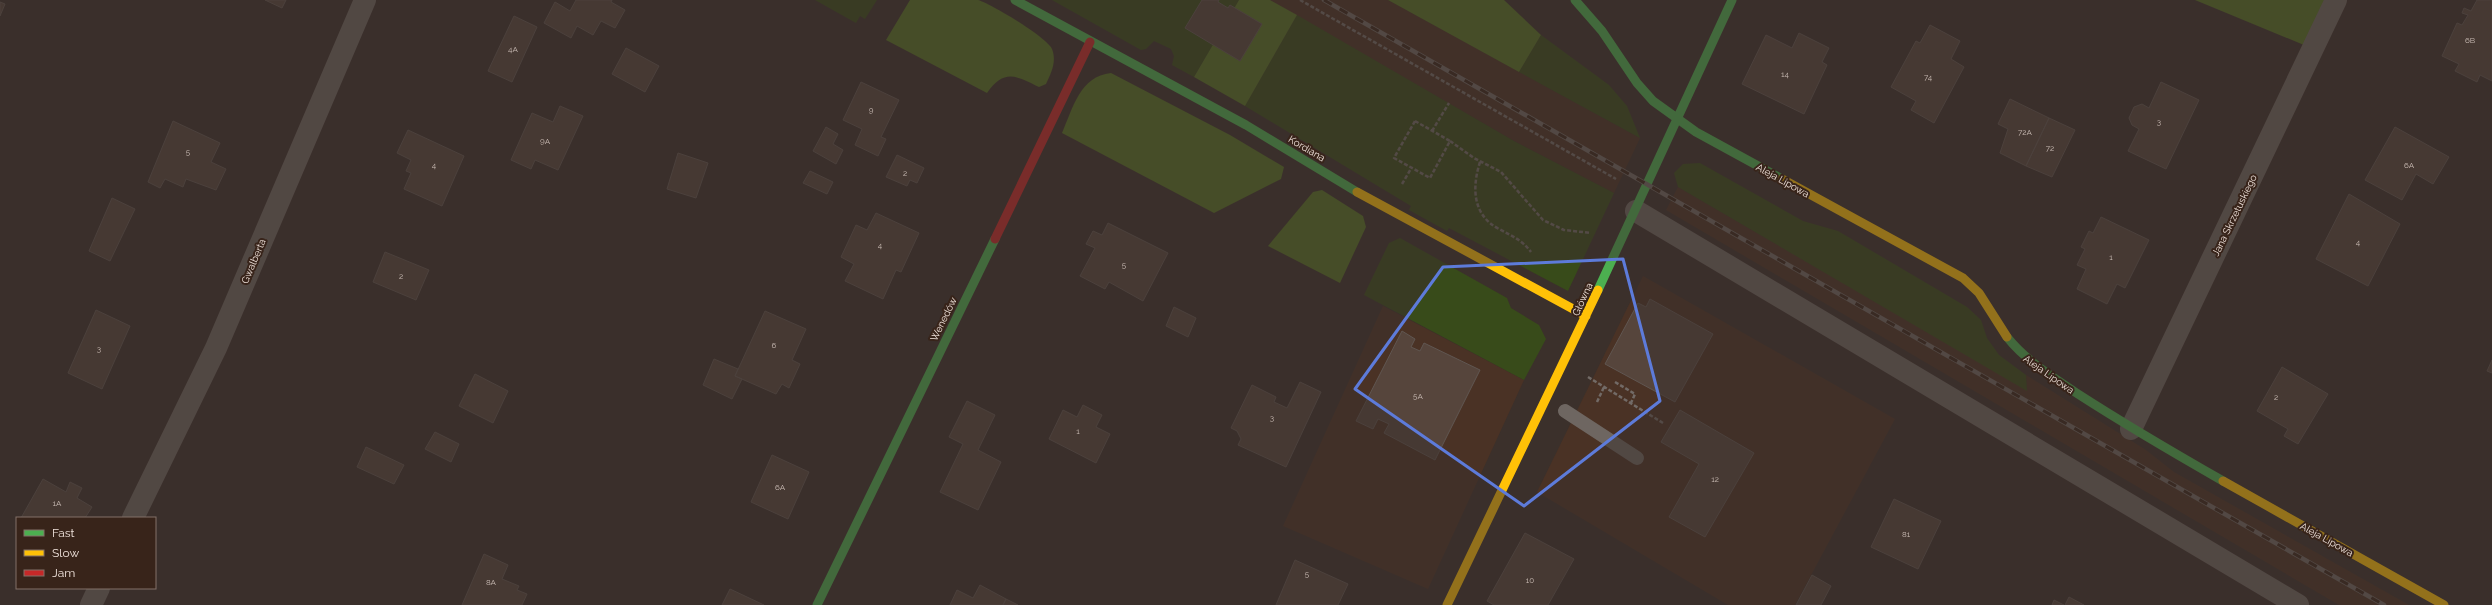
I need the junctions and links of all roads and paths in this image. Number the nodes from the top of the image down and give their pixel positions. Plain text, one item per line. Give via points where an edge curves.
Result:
1 (364, 0) edge
2 (1015, 0) edge
3 (1300, 0) edge
4 (1574, 0) edge
5 (1732, 0) edge
6 (2336, 0) edge
7 (1090, 42) junction
8 (1449, 103) dead end
9 (1677, 119) junction
10 (1432, 131) junction
11 (1450, 141) junction
12 (1480, 162) junction
13 (1640, 202) junction
14 (1596, 234) dead end
15 (1527, 285) junction
16 (1586, 316) junction
17 (1592, 379) dead end
18 (1615, 382) dead end
19 (1604, 387) junction
20 (1631, 403) junction
21 (1595, 406) dead end
22 (1565, 410) dead end
23 (1663, 423) dead end
24 (2131, 429) junction
25 (1637, 458) dead end
26 (134, 517) edge
27 (99, 589) edge
28 (91, 605) edge
29 (818, 605) edge
30 (1447, 605) edge
31 (2298, 605) edge
32 (2444, 605) edge

1 - 26 street, Gwalberta via 216,348
2 - 7 street, Kordiana
3 - 13 path
4 - 9 street, Aleja Lipowa via 1602,31 1637,83 1653,101
5 - 9 street, Główna
6 - 24 street, Jana Skrzetuskiego
7 - 15 street, Kordiana via 1246,124 1387,210
7 - 29 street, Wenedów
8 - 10 path
9 - 13 street, Główna
9 - 24 street, Aleja Lipowa via 1696,132 1963,278 1979,293 2002,332 2017,350 2039,368
10 - 11 path
10 - 11 path via 1415,121 1394,158 1430,178
11 - 12 path
12 - 14 path via 1508,179 1543,220 1564,230
12 - 15 path via 1475,187 1477,205 1485,219 1516,237 1532,253 1536,266
13 - 16 street, Główna
13 - 31 street
15 - 16 street, Kordiana
16 - 30 street, Główna
17 - 19 path
18 - 20 path via 1635,394
19 - 20 path
19 - 21 path
20 - 23 path
22 - 25 lane
24 - 32 street, Aleja Lipowa
27 - 28 street

